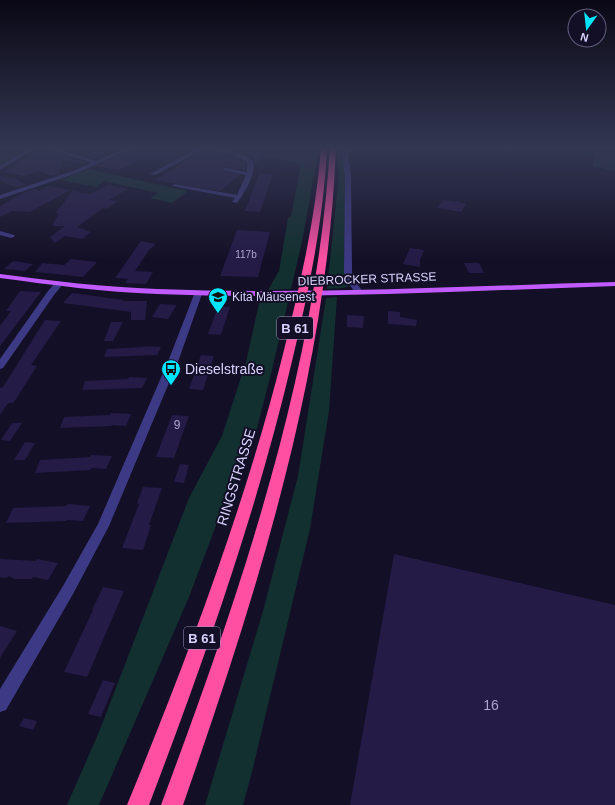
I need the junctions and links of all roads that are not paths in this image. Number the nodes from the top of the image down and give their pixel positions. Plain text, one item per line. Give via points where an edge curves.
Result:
1 (36, 185) edge
2 (244, 185) edge
3 (319, 185) edge
4 (330, 185) edge
5 (348, 185) edge
6 (175, 186) dead end
7 (0, 197) edge
8 (0, 232) edge
9 (12, 236) dead end
10 (0, 276) edge
11 (59, 284) junction
12 (615, 284) edge
13 (359, 292) junction
14 (198, 294) junction
15 (0, 366) edge
16 (0, 704) edge
17 (138, 805) edge
18 (172, 805) edge

1 - 7 street
2 - 6 street via 236,200
3 - 17 highway, RINGSTRASSE / B 61 via 300,305 259,469 216,598
4 - 18 highway, B 61 via 314,312 280,471 240,605
5 - 13 street via 348,272 349,278
8 - 9 street
10 - 11 main road, DIEBROCKER STRASSE
11 - 14 main road, DIEBROCKER STRASSE via 138,292
11 - 15 street
12 - 13 main road, DIEBROCKER STRASSE
13 - 14 main road, DIEBROCKER STRASSE
14 - 16 street via 174,358 103,526

